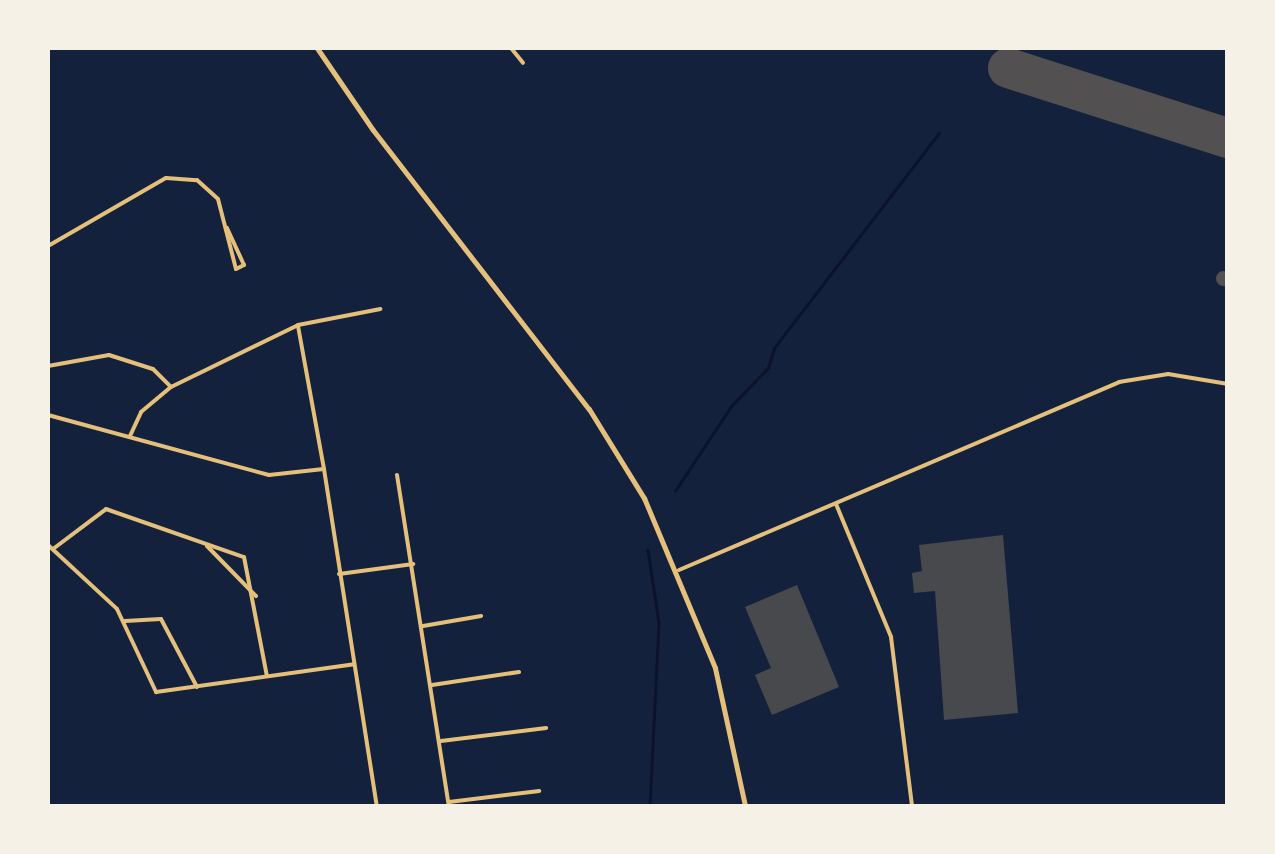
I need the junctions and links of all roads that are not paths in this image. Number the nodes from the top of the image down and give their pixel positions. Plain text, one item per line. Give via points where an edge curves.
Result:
1 (317, 48) edge
2 (511, 48) edge
3 (524, 63) dead end
4 (227, 228) junction
5 (48, 246) edge
6 (380, 310) dead end
7 (298, 326) junction
8 (48, 366) edge
9 (1228, 384) edge
10 (171, 387) junction
11 (48, 414) edge
12 (130, 436) junction
13 (324, 469) junction
14 (396, 475) dead end
15 (836, 502) junction
16 (206, 544) junction
17 (50, 547) edge
18 (413, 564) junction
19 (679, 570) junction
20 (339, 574) junction
21 (256, 596) junction
22 (481, 616) dead end
23 (125, 621) junction
24 (423, 626) junction
25 (354, 664) junction
26 (519, 672) dead end
27 (268, 676) junction
28 (432, 685) junction
29 (197, 688) junction
30 (546, 728) dead end
31 (441, 740) junction
32 (539, 790) dead end
33 (449, 804) edge
34 (378, 806) edge
35 (745, 806) edge
36 (912, 806) edge

1 - 19 highway via 603,428
2 - 3 street
4 - 4 street via 244,265 236,268 225,243
4 - 5 street via 210,190 182,177 162,179
6 - 7 street
7 - 10 street
7 - 13 street
8 - 10 street via 109,355 153,369
9 - 15 street via 1168,374 1118,382
10 - 12 street via 141,412
11 - 12 street
12 - 13 street via 270,475
13 - 20 street
14 - 18 street
15 - 19 street
15 - 36 street via 891,637
16 - 17 street via 106,509
16 - 21 street
16 - 21 street via 249,561
17 - 23 street
18 - 20 street
18 - 24 street
19 - 35 highway via 724,701
20 - 25 street
21 - 27 street
22 - 24 street
23 - 29 street via 160,619
23 - 29 street via 156,692
24 - 28 street
25 - 27 street
25 - 34 street
26 - 28 street
27 - 29 street
28 - 31 street
30 - 31 street
31 - 33 street
32 - 33 street

